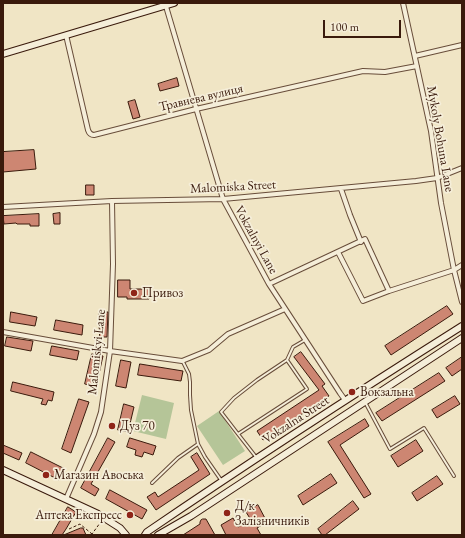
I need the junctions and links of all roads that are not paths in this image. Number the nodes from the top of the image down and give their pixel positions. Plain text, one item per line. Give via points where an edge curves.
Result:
1 (174, 3) edge
2 (403, 3) edge
3 (165, 4) edge
4 (66, 35) junction
5 (462, 45) edge
6 (3, 54) edge
7 (415, 56) junction
8 (417, 66) junction
9 (196, 109) junction
10 (462, 168) edge
11 (437, 178) junction
12 (341, 189) junction
13 (223, 199) junction
14 (112, 201) junction
15 (3, 207) edge
16 (363, 240) junction
17 (338, 252) junction
18 (462, 265) edge
19 (454, 270) junction
20 (269, 284) junction
21 (389, 291) junction
22 (462, 302) edge
23 (285, 309) junction
24 (462, 326) edge
25 (3, 332) edge
26 (462, 338) edge
27 (305, 340) junction
28 (110, 352) junction
29 (288, 360) junction
30 (182, 361) junction
31 (345, 400) junction
32 (365, 401) junction
33 (238, 434) junction
34 (198, 444) junction
35 (257, 458) junction
36 (3, 470) edge
37 (454, 476) dead end
38 (222, 481) junction
39 (152, 483) dead end
40 (66, 499) junction
41 (126, 535) edge
42 (145, 535) edge
43 (158, 535) edge

1 - 3 street
2 - 7 street, Mykoly Bohuna Lane
3 - 4 street
3 - 9 street, Vokzalnyi Lane
4 - 6 street
4 - 9 street, Травнева вулиця via 90,134
5 - 7 street
7 - 8 street, Mykoly Bohuna Lane
8 - 9 street, Травнева вулиця via 385,72 364,71
8 - 11 street, Mykoly Bohuna Lane via 431,131
9 - 13 street, Vokzalnyi Lane
10 - 11 street, Malomiska Street
11 - 12 street, Malomiska Street
11 - 19 street, Mykoly Bohuna Lane
12 - 13 street, Malomiska Street
12 - 16 street via 350,215
13 - 14 street, Malomiska Street
13 - 20 street, Vokzalnyi Lane
14 - 15 street, Malomiska Street
14 - 28 street, Malomiskyi Lane via 114,264
16 - 17 street
16 - 21 street
17 - 20 street
17 - 21 street via 363,301
18 - 19 street
19 - 21 street
19 - 22 street, Mykoly Bohuna Lane
20 - 23 street, Vokzalnyi Lane
23 - 27 street, Vokzalnyi Lane
23 - 30 street via 228,334 209,350
24 - 31 street, Vokzalna Street
25 - 28 street
26 - 32 street, Vokzalna Street
27 - 29 lane via 293,347
27 - 31 street, Vokzalnyi Lane
28 - 30 street
28 - 40 street, Malomiskyi Lane via 101,412
29 - 33 lane via 257,380 221,412
29 - 33 lane via 307,389
30 - 34 lane via 189,374 190,402
31 - 35 street, Vokzalna Street
32 - 37 lane via 390,450 424,428
32 - 43 street, Vokzalna Street
33 - 35 lane
34 - 38 lane
34 - 39 lane via 178,458
35 - 38 street, Vokzalna Street
36 - 40 street
38 - 42 street, Vokzalna Street
40 - 41 street via 104,517

